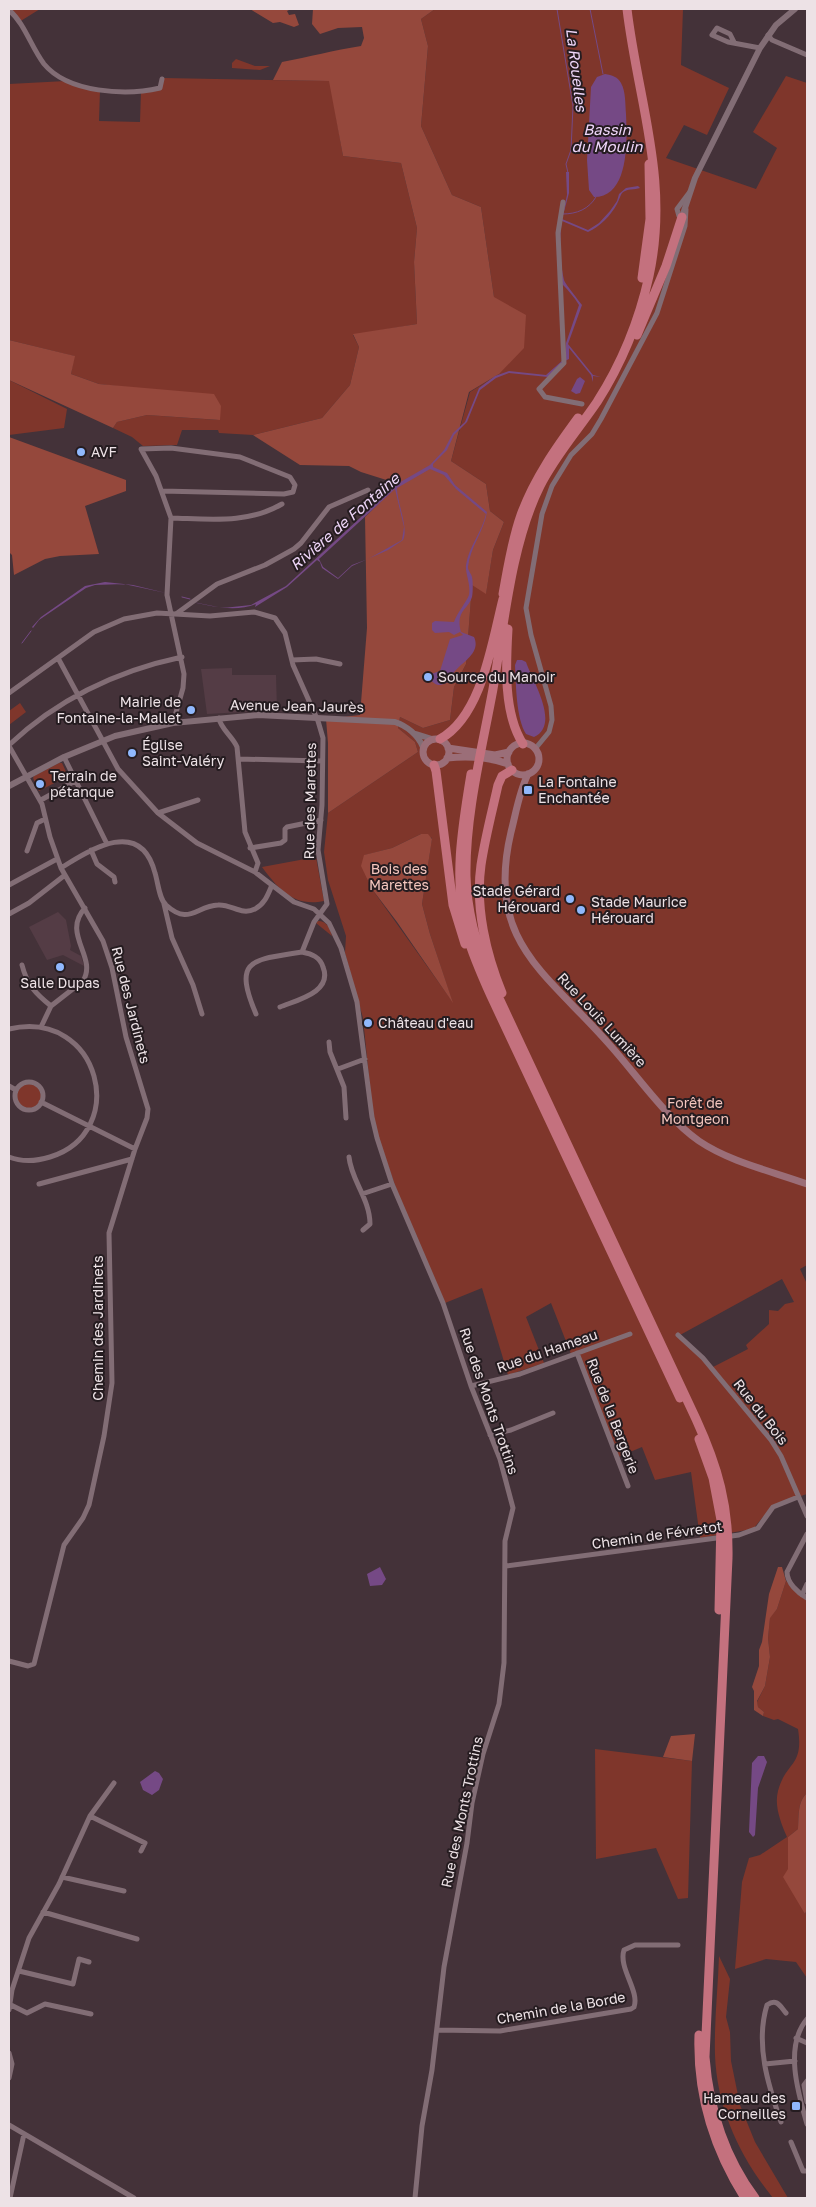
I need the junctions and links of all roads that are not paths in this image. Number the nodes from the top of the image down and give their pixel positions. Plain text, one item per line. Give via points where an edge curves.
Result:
1 (622, 9) edge
2 (627, 9) edge
3 (795, 9) edge
4 (9, 10) edge
5 (768, 35) junction
6 (734, 42) dead end
7 (760, 48) junction
8 (807, 55) edge
9 (162, 79) dead end
10 (689, 192) junction
11 (563, 202) dead end
12 (684, 218) junction
13 (597, 402) junction
14 (582, 404) dead end
15 (596, 414) dead end
16 (601, 419) junction
17 (368, 490) dead end
18 (162, 491) junction
19 (282, 504) dead end
20 (171, 518) junction
21 (511, 588) junction
22 (503, 599) junction
23 (173, 613) junction
24 (182, 657) junction
25 (58, 658) junction
26 (292, 660) junction
27 (340, 664) dead end
28 (9, 693) edge
29 (77, 694) junction
30 (316, 717) junction
31 (219, 718) junction
32 (173, 723) junction
33 (414, 734) junction
34 (436, 739) junction
35 (102, 741) junction
36 (480, 743) junction
37 (523, 744) junction
38 (9, 745) edge
39 (423, 747) junction
40 (448, 748) junction
41 (535, 749) junction
42 (509, 752) junction
43 (64, 757) junction
44 (447, 758) junction
45 (239, 759) junction
46 (322, 761) junction
47 (434, 765) junction
48 (475, 768) junction
49 (512, 769) junction
50 (528, 774) junction
51 (27, 776) junction
52 (76, 781) junction
53 (9, 786) edge
54 (522, 788) junction
55 (40, 800) junction
56 (198, 800) dead end
57 (158, 813) junction
58 (46, 819) junction
59 (321, 820) junction
60 (107, 844) junction
61 (250, 848) junction
62 (27, 850) dead end
63 (91, 850) junction
64 (57, 859) junction
65 (61, 868) junction
66 (255, 872) junction
67 (64, 875) junction
68 (115, 882) dead end
69 (9, 885) edge
70 (272, 885) junction
71 (164, 904) junction
72 (85, 908) junction
73 (9, 914) edge
74 (178, 914) junction
75 (320, 915) junction
76 (169, 923) junction
77 (302, 952) junction
78 (22, 965) dead end
79 (52, 1006) junction
80 (280, 1007) dead end
81 (202, 1014) dead end
82 (256, 1014) dead end
83 (41, 1026) junction
84 (9, 1029) edge
85 (329, 1042) dead end
86 (515, 1048) junction
87 (365, 1060) junction
88 (338, 1069) junction
89 (9, 1086) edge
90 (542, 1088) junction
91 (16, 1090) junction
92 (41, 1102) junction
93 (346, 1118) dead end
94 (89, 1125) junction
95 (135, 1148) junction
96 (9, 1157) edge
97 (349, 1157) dead end
98 (132, 1159) junction
99 (39, 1184) dead end
100 (392, 1184) junction
101 (807, 1184) edge
102 (362, 1194) junction
103 (112, 1223) joint
104 (363, 1230) dead end
105 (630, 1334) dead end
106 (678, 1335) dead end
107 (576, 1353) junction
108 (471, 1386) junction
109 (553, 1414) dead end
110 (490, 1435) junction
111 (628, 1486) dead end
112 (798, 1497) junction
113 (807, 1516) edge
114 (807, 1534) edge
115 (506, 1566) junction
116 (807, 1584) edge
117 (804, 1596) edge
118 (9, 1661) edge
119 (114, 1783) dead end
120 (90, 1816) junction
121 (142, 1851) dead end
122 (62, 1877) junction
123 (124, 1892) dead end
124 (42, 1912) junction
125 (138, 1939) dead end
126 (678, 1945) dead end
127 (89, 1962) dead end
128 (19, 1971) junction
129 (10, 1990) edge
130 (10, 2007) edge
131 (786, 2013) dead end
132 (91, 2014) dead end
133 (807, 2019) edge
134 (437, 2030) junction
135 (796, 2038) junction
136 (807, 2043) edge
137 (9, 2053) edge
138 (796, 2061) junction
139 (765, 2064) junction
140 (9, 2078) edge
141 (806, 2083) edge
142 (798, 2084) junction
143 (807, 2102) edge
144 (781, 2122) dead end
145 (807, 2124) edge
146 (9, 2125) edge
147 (24, 2134) junction
148 (791, 2142) dead end
149 (807, 2171) edge
150 (10, 2198) edge
151 (134, 2198) edge
152 (415, 2198) edge
153 (746, 2198) edge
154 (755, 2198) edge

1 - 22 highway via 649,163 650,219 644,270 632,318 612,365 599,389 554,451 529,495 512,546
2 - 13 highway via 654,158 656,236 650,274 635,324 617,368
3 - 5 street
4 - 9 street via 20,22 44,64 66,81 116,92 160,88
5 - 7 street
5 - 8 street via 772,40
6 - 7 street
7 - 10 street
10 - 12 street
10 - 12 street via 677,209 679,216
11 - 14 street via 558,233 564,360 539,389 544,397
12 - 13 highway via 648,311 622,365
12 - 16 street via 657,313
13 - 21 highway via 540,486 522,532
15 - 16 street
16 - 41 street via 592,434 571,455 552,486 542,514 526,608 552,720 549,732
17 - 23 street via 329,507 301,543 284,555 217,584
18 - 18 street via 284,494 292,492 295,485 290,477 240,457 171,448 141,449
18 - 20 street
19 - 20 street via 257,516 239,519
20 - 23 street via 167,596
21 - 36 highway
21 - 37 highway via 507,682 514,720
22 - 34 highway via 478,692 457,724
22 - 36 highway
23 - 24 street
23 - 25 street, Rue des Marettes via 141,615 108,625
23 - 26 street, Rue des Marettes via 210,616 254,612 269,615 283,628
24 - 29 street via 115,676
24 - 32 street via 184,674
25 - 28 street, Rue des Marettes
25 - 29 street, Rue des Monts Trottins
26 - 27 street via 316,659
26 - 30 street, Rue des Marettes
29 - 35 street, Rue des Monts Trottins
29 - 38 street via 40,717
30 - 31 street, Avenue Jean Jaurès via 258,715
30 - 33 street, Avenue Jean Jaurès via 395,722
30 - 46 street, Rue des Marettes via 323,738
31 - 32 street, Avenue Jean Jaurès
31 - 45 street via 234,739
32 - 35 street, Avenue Jean Jaurès via 133,730
33 - 34 street, Avenue Jean Jaurès
33 - 39 street, Avenue Jean Jaurès
34 - 39 main road
34 - 40 main road
35 - 43 street, Avenue Jean Jaurès
35 - 57 street, Rue des Monts Trottins via 118,769
36 - 48 highway
37 - 41 main road
37 - 42 main road
38 - 51 street, Rue des Jardinets
39 - 47 main road via 425,760
40 - 42 main road via 495,755
40 - 44 main road
41 - 50 main road via 538,763
42 - 49 main road
43 - 51 street, Avenue Jean Jaurès
43 - 52 street
44 - 47 main road via 442,764
44 - 49 main road via 499,760
45 - 46 street
45 - 61 street via 244,825
46 - 59 street, Rue des Marettes
47 - 86 highway via 453,905 460,934
48 - 86 highway via 460,851 461,902 473,954
48 - 90 highway via 467,857 470,916 475,940
49 - 50 main road
49 - 54 main road
49 - 90 highway via 502,776 498,785 481,866 480,901 485,942 496,976
50 - 54 main road, Rue Louis Lumière
51 - 53 street, Avenue Jean Jaurès
51 - 55 street, Rue des Jardinets
52 - 55 street
52 - 60 street
54 - 101 main road, Rue Louis Lumière via 506,861 505,895 516,934 533,964 580,1011 690,1134 725,1155
55 - 58 street, Rue des Jardinets
56 - 57 street
57 - 66 street, Rue des Monts Trottins via 197,843
58 - 62 street via 37,823
58 - 64 street, Rue des Jardinets
59 - 61 street via 287,827 285,840 281,843
59 - 75 street, Rue des Marettes via 319,859 327,904
60 - 63 street
60 - 71 street via 126,842 147,852
61 - 66 street via 258,863
63 - 65 street
63 - 68 street via 97,864 114,877
64 - 65 street, Rue des Jardinets
64 - 69 street
65 - 67 street, Rue des Jardinets
66 - 70 street, Rue des Monts Trottins
67 - 72 street, Rue des Jardinets
67 - 73 street via 29,903
70 - 74 street via 266,899 254,910 240,912 219,905 189,915
70 - 75 street, Rue des Monts Trottins via 294,902 308,906
71 - 74 street
71 - 76 street
72 - 79 street via 80,914 77,938 87,965 86,975
72 - 95 street, Rue des Jardinets via 103,941 112,968 126,1037 148,1108
74 - 76 street
75 - 77 street, Rue des Marettes
75 - 87 street, Rue des Monts Trottins via 329,923 341,948 357,1002
76 - 81 street
77 - 80 street via 312,954 323,965 323,983 311,994
77 - 82 street via 264,958 248,969 246,991
78 - 79 street via 34,992
79 - 83 street
83 - 84 street
83 - 94 street via 74,1042 86,1055 94,1072 97,1090 96,1108
85 - 88 street
86 - 153 highway via 699,1439 718,1498 721,1558 699,2050 704,2101 715,2140
87 - 88 street
87 - 100 street, Rue des Monts Trottins via 372,1117
88 - 93 street via 344,1087
89 - 91 street
90 - 154 highway via 703,1434 725,1501 728,1558 705,2057 707,2084 717,2125 732,2164
91 - 92 street via 26,1082 35,1084 42,1091
91 - 92 street via 15,1100 20,1108 33,1109
92 - 94 street
94 - 95 street
94 - 96 street via 70,1148 57,1155 27,1161
95 - 98 street, Rue des Jardinets
97 - 102 street via 350,1170
98 - 99 street
98 - 103 street, Rue des Jardinets
100 - 102 street
100 - 108 street, Rue des Monts Trottins via 443,1303
102 - 104 street via 370,1216 370,1224
103 - 118 street, Chemin des Jardinets via 109,1243 112,1383 89,1505 64,1545 34,1664 28,1666
105 - 107 street, Rue du Hameau
106 - 112 street, Rue du Bois via 703,1358 771,1440
107 - 108 street, Rue du Hameau via 520,1374
107 - 111 street, Rue de la Bergerie
108 - 110 street, Rue des Monts Trottins
109 - 110 street
110 - 115 street, Rue des Monts Trottins via 513,1508 505,1541
112 - 113 street, Rue du Bois
112 - 115 street, Chemin de Févretot via 773,1507 758,1528 739,1536
114 - 117 street via 787,1572 790,1582
115 - 134 street, Rue des Monts Trottins via 504,1663 499,1704 472,1803 444,1967
116 - 117 street
119 - 120 street
120 - 121 street via 145,1844
120 - 122 street
122 - 123 street
122 - 124 street
124 - 125 street
124 - 128 street via 29,1938
126 - 134 street, Chemin de la Borde via 634,1946 624,1950 625,1967 636,1999 631,2009 500,2031
127 - 128 street via 79,1959 72,1984
128 - 129 street
129 - 130 street
130 - 132 street via 27,2013 45,2004
131 - 139 street via 778,2002 767,2005 761,2036
133 - 135 street
134 - 152 street, Rue des Monts Trottins
135 - 136 street
135 - 138 street
137 - 140 street via 12,2064
138 - 139 street
138 - 142 street
139 - 144 street
141 - 142 street
141 - 143 street
142 - 145 street
146 - 147 street
147 - 150 street
147 - 151 street
148 - 149 street via 803,2171

